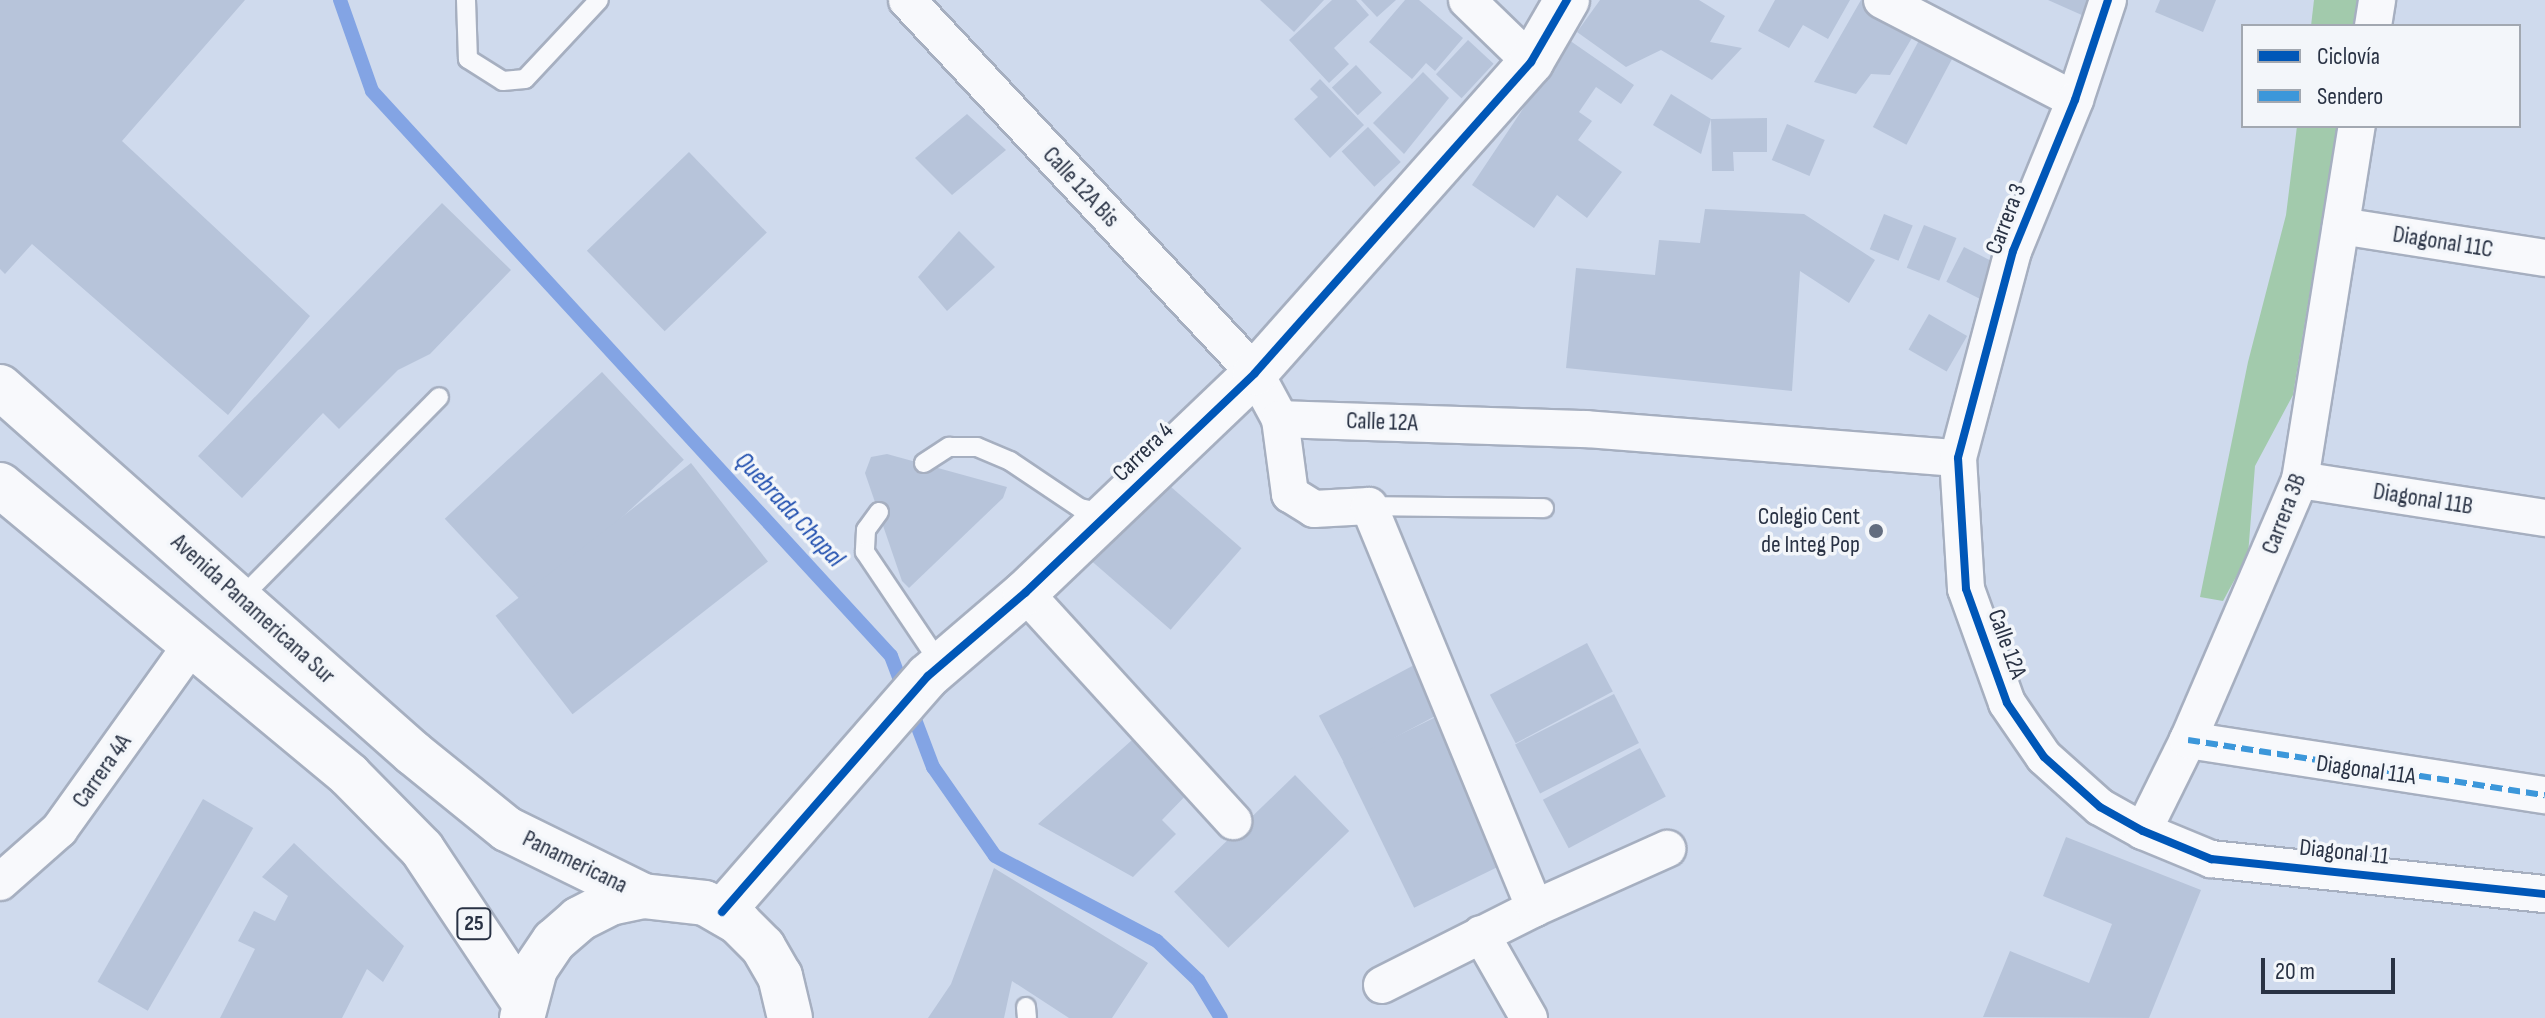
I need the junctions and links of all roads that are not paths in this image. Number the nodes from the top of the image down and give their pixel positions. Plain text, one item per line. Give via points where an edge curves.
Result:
1 (466, 0) edge
2 (599, 0) edge
3 (907, 0) edge
4 (1467, 0) edge
5 (1567, 0) edge
6 (1882, 0) edge
7 (2108, 0) edge
8 (2377, 0) edge
9 (2373, 24) edge
10 (1531, 62) junction
11 (2075, 100) junction
12 (2357, 128) edge
13 (2341, 226) junction
14 (2545, 258) edge
15 (1255, 373) junction
16 (0, 387) edge
17 (439, 397) dead end
18 (1280, 419) junction
19 (1958, 458) junction
20 (924, 463) dead end
21 (2300, 480) junction
22 (0, 485) edge
23 (1369, 506) junction
24 (1544, 508) dead end
25 (879, 512) dead end
26 (1107, 513) junction
27 (2545, 518) edge
28 (1025, 593) junction
29 (241, 598) junction
30 (190, 647) junction
31 (935, 671) junction
32 (2188, 740) junction
33 (2545, 795) edge
34 (1233, 821) dead end
35 (507, 829) joint
36 (2143, 831) junction
37 (1667, 849) dead end
38 (0, 882) edge
39 (2497, 887) junction
40 (2545, 894) edge
41 (643, 896) junction
42 (1535, 908) junction
43 (722, 912) junction
44 (2545, 913) edge
45 (1481, 934) junction
46 (1382, 985) dead end
47 (523, 1010) edge
48 (790, 1018) edge
49 (1529, 1018) edge

1 - 2 lane via 468,59 503,81 525,79
3 - 15 street, Calle 12A Bis
4 - 10 street
5 - 10 main road, Carrera 4
6 - 11 street
7 - 11 street, Carrera 3
8 - 9 street
10 - 15 main road, Carrera 4
11 - 19 street, Carrera 3 via 2013,251
12 - 13 street, Carrera 3B
13 - 14 street, Diagonal 11C
13 - 21 street, Carrera 3B
15 - 18 street
15 - 26 main road, Carrera 4
16 - 29 main road, Avenida Panamericana Sur
17 - 29 lane
18 - 19 street, Calle 12A via 1586,429
18 - 23 street via 1290,494 1314,509
19 - 36 street, Calle 12A via 1966,589 2007,703 2044,757 2100,807
20 - 26 lane via 949,447 977,447 1010,461 1080,508
21 - 27 street, Diagonal 11B
21 - 32 street, Carrera 3B
22 - 30 main road
23 - 24 lane
23 - 42 street
25 - 31 lane via 866,530 865,552 874,573 922,631
26 - 28 main road, Carrera 4
28 - 31 main road, Carrera 4
28 - 34 street
29 - 35 main road, Avenida Panamericana Sur via 413,753
30 - 38 street, Carrera 4A via 59,830
30 - 47 main road, 25 via 349,775 422,849
31 - 43 main road, Carrera 4
32 - 33 street, Diagonal 11A
32 - 36 street, Carrera 3B
35 - 41 main road, Panamericana
36 - 39 street, Diagonal 11 via 2211,859
37 - 42 street
39 - 40 street, Diagonal 11
39 - 44 lane
41 - 43 main road via 677,897
41 - 47 main road via 610,903 579,919 535,969
42 - 45 street
43 - 48 main road via 763,947 780,976
45 - 46 street
45 - 49 street

